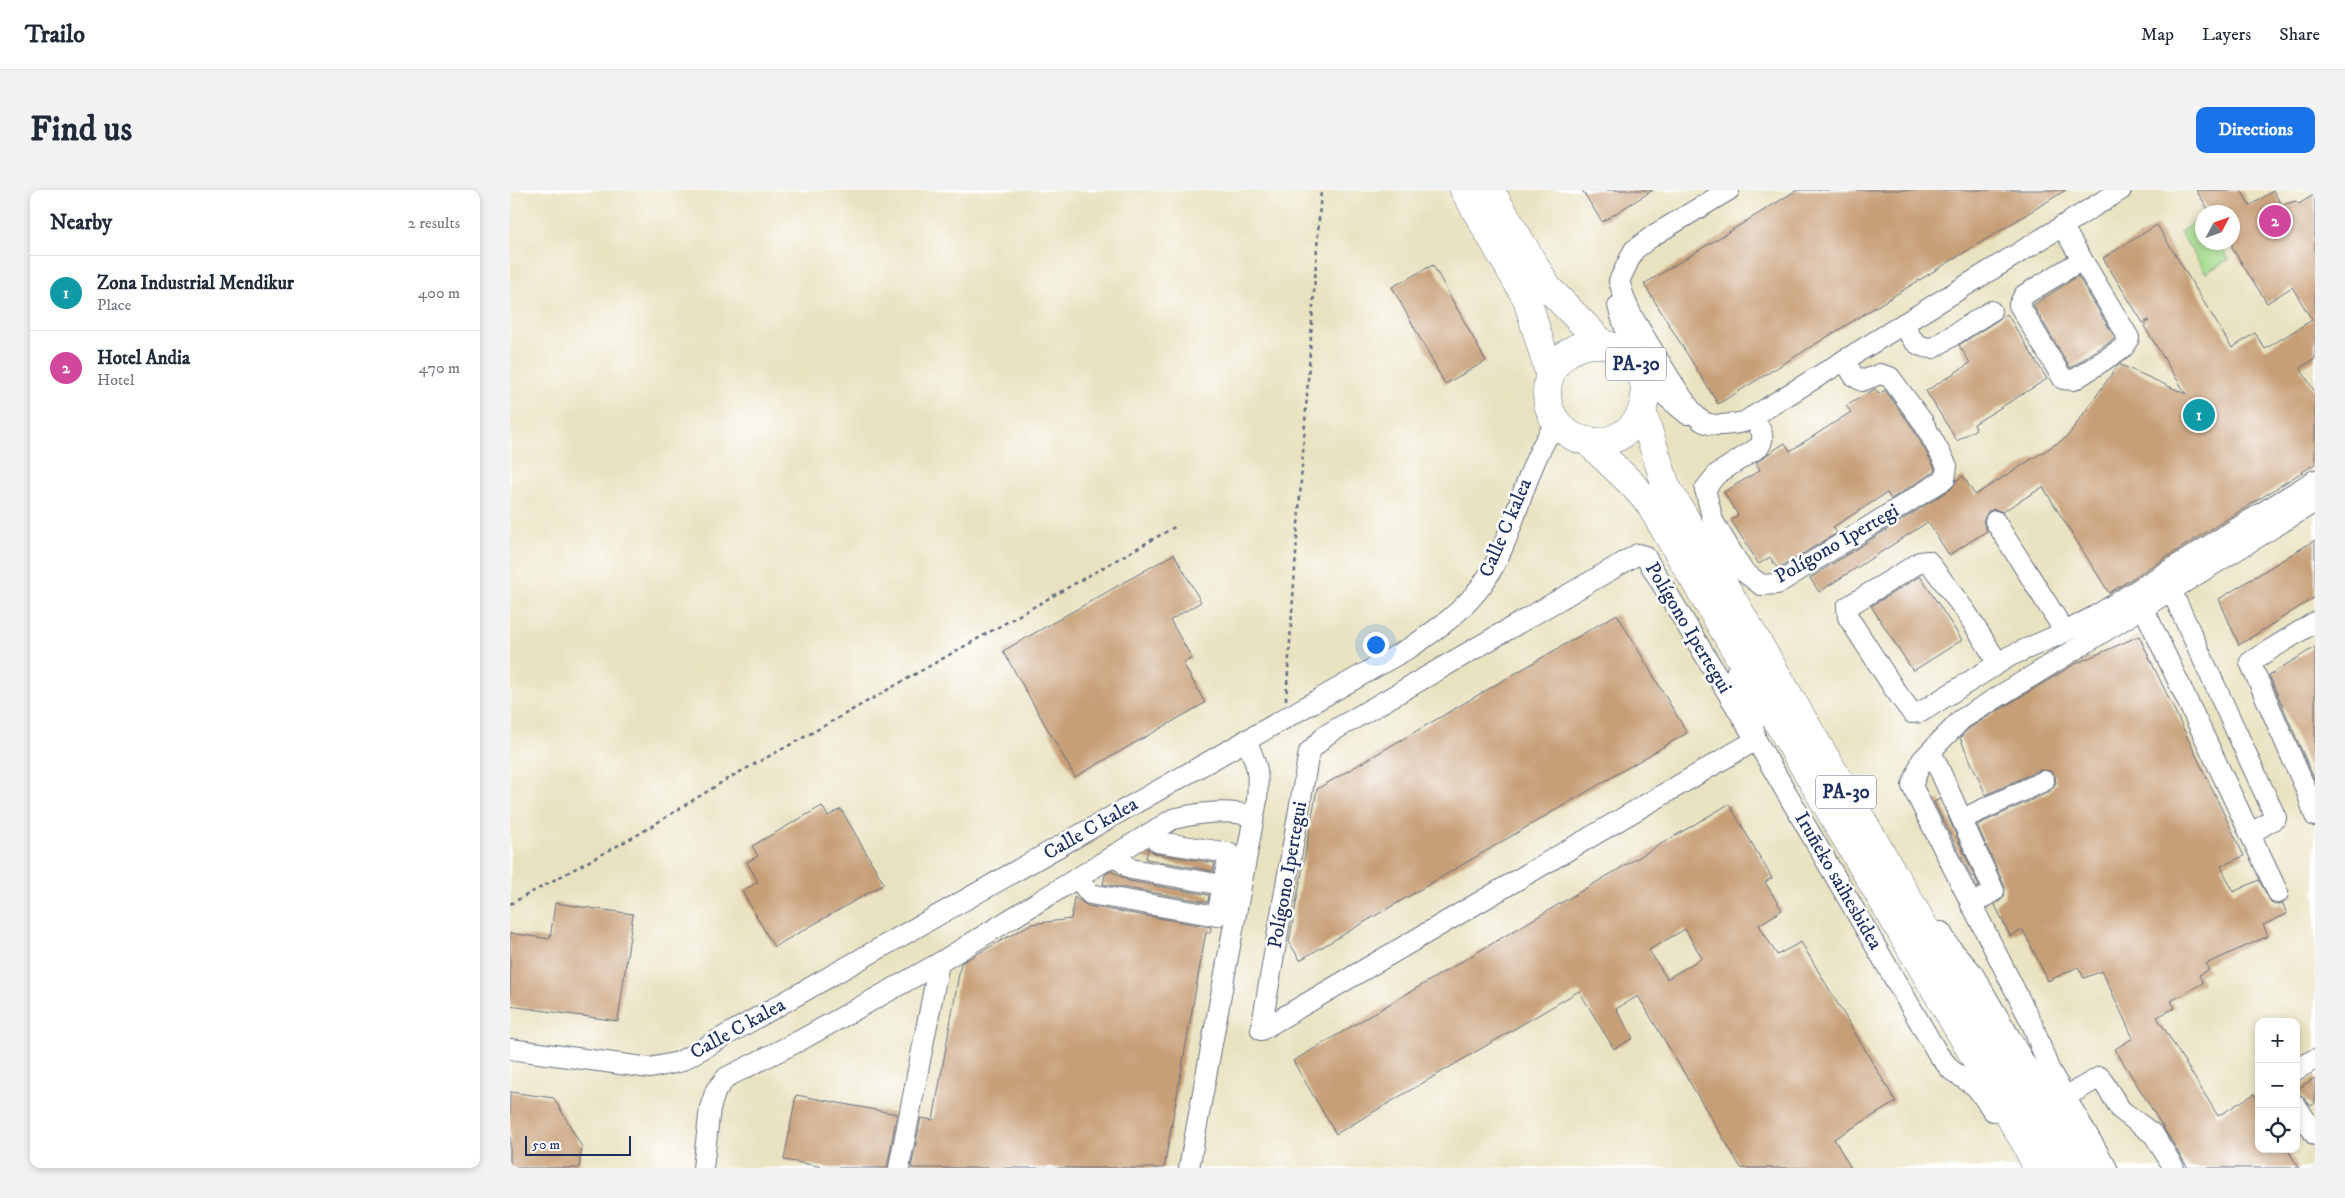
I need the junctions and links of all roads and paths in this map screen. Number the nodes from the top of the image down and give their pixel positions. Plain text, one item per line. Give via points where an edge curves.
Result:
1 (1321, 190) edge
2 (1464, 190) edge
3 (1490, 190) edge
4 (1729, 190) edge
5 (2119, 190) edge
6 (2062, 226) junction
7 (2082, 260) junction
8 (1619, 281) junction
9 (1991, 311) dead end
10 (1903, 324) junction
11 (1603, 344) junction
12 (1630, 357) junction
13 (1844, 360) junction
14 (1550, 376) junction
15 (1645, 383) junction
16 (1642, 411) junction
17 (1752, 417) junction
18 (1702, 421) junction
19 (1557, 422) junction
20 (1587, 441) junction
21 (2315, 480) edge
22 (2315, 502) edge
23 (1995, 521) dead end
24 (1178, 524) dead end
25 (1698, 584) junction
26 (2172, 592) junction
27 (2144, 609) junction
28 (2315, 622) edge
29 (2065, 632) junction
30 (1998, 663) junction
31 (1291, 713) junction
32 (1246, 740) junction
33 (1756, 740) junction
34 (1931, 751) junction
35 (2044, 781) dead end
36 (2311, 790) edge
37 (1254, 816) junction
38 (2315, 816) edge
39 (1962, 819) junction
40 (1150, 833) junction
41 (2250, 834) junction
42 (1114, 855) junction
43 (1076, 878) junction
44 (1223, 885) junction
45 (2278, 892) dead end
46 (1910, 902) junction
47 (510, 904) edge
48 (1971, 905) junction
49 (939, 963) junction
50 (510, 1049) edge
51 (2065, 1097) junction
52 (2305, 1111) edge
53 (2315, 1135) edge
54 (2032, 1157) edge
55 (703, 1168) edge
56 (900, 1168) edge
57 (1189, 1168) edge
58 (2064, 1168) edge
59 (2086, 1168) edge
60 (2107, 1168) edge
61 (2174, 1168) edge

1 - 31 path via 1285,697
2 - 14 highway via 1527,299
3 - 11 highway, PA-30 via 1548,288
4 - 8 street via 1634,250
5 - 6 street
6 - 7 street
6 - 10 street
7 - 7 street via 2129,338 2124,347 2074,380 2063,379 2019,305 2024,296
8 - 12 street via 1617,303
8 - 18 street via 1632,316 1688,406
9 - 10 street via 1933,348 1923,348 1914,343
10 - 13 street
11 - 12 highway, PA-30 via 1618,348
11 - 14 highway, PA-30 via 1586,344 1571,350 1558,362
12 - 15 highway, PA-30 via 1640,369
13 - 17 street
13 - 17 street, Polígono Ipertegi via 1854,376 1862,381 1880,374 1890,377 1922,422 1947,466 1946,479 1776,584 1761,585 1743,571 1713,521 1706,489 1717,474 1759,447 1763,441 1763,434
14 - 19 highway via 1549,408
15 - 16 highway, PA-30
15 - 18 street via 1691,417
16 - 20 highway, PA-30 via 1633,426 1620,436 1604,442
16 - 46 highway, PA-30 via 1666,486
17 - 18 street via 1744,422 1723,425
19 - 20 highway, PA-30 via 1565,431
19 - 31 street, Calle C kalea via 1532,464 1500,551 1483,584 1462,608 1441,628 1411,647
20 - 25 highway, Iruñeko saihesbidea / PA-30 via 1648,503
21 - 29 street
22 - 26 street
23 - 29 street
24 - 47 path via 727,779 639,834
25 - 33 street, Iruñeko saihesbidea via 1717,641 1744,687
25 - 54 highway, Iruñeko saihesbidea / PA-30
26 - 27 street
26 - 41 street via 2276,818
27 - 34 street via 1962,719
27 - 41 street
28 - 36 street via 2250,662
29 - 30 street
30 - 30 street via 1922,712 1912,713 1848,617 1847,607 1920,562 1928,561
31 - 32 street, Calle C kalea
32 - 37 street via 1259,772
32 - 50 street, Calle C kalea via 679,1062 650,1068
33 - 33 street, Polígono Ipertegui via 1355,975 1261,1030 1309,752 1326,735 1638,554 1645,556
33 - 54 street, Iruñeko saihesbidea via 1938,1054 1951,1070 1976,1087 2010,1138
34 - 39 street
34 - 48 street via 1922,760 1912,786
35 - 39 street
36 - 38 street
37 - 40 street via 1196,813 1173,819
37 - 57 street
39 - 48 street via 1994,891
40 - 42 street
40 - 44 street via 1158,842 1229,853
41 - 45 street
42 - 43 street
42 - 44 street via 1131,869
43 - 44 street via 1090,894 1217,916
43 - 49 street
46 - 58 highway, PA-30
46 - 59 street via 1928,912 1972,972
48 - 51 street
49 - 55 street via 799,1042 727,1077 716,1090 710,1108
49 - 56 street
51 - 60 street
51 - 61 street via 2100,1077 2121,1110 2154,1135
52 - 53 street

